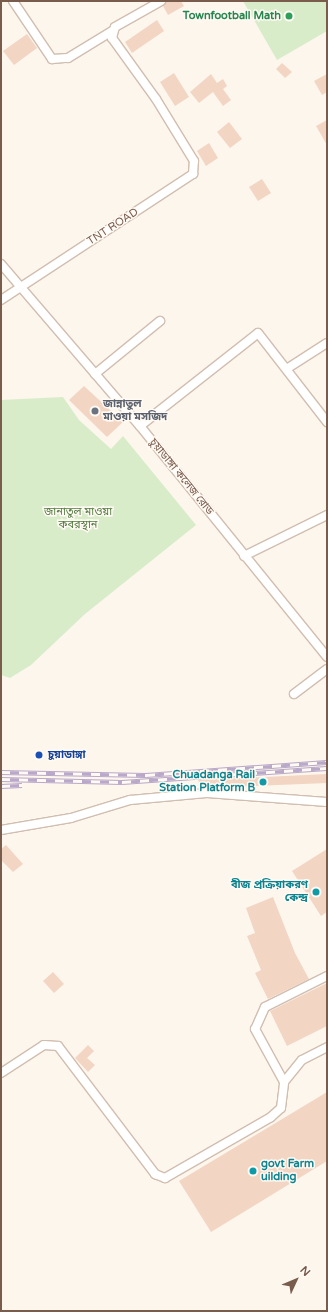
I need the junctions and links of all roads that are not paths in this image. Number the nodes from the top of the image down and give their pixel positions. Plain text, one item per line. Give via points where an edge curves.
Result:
1 (13, 1) edge
2 (161, 1) edge
3 (112, 31) junction
4 (1, 264) edge
5 (20, 286) junction
6 (1, 300) edge
7 (160, 321) dead end
8 (327, 343) edge
9 (288, 368) junction
10 (95, 374) junction
11 (327, 422) edge
12 (140, 426) junction
13 (327, 515) edge
14 (244, 556) junction
15 (327, 657) edge
16 (327, 669) edge
17 (294, 694) dead end
18 (327, 802) edge
19 (1, 830) edge
20 (327, 976) edge
21 (327, 1047) edge
22 (1, 1073) edge
23 (284, 1082) junction

1 - 3 street via 52,59 68,58
2 - 3 street
3 - 5 street, TNT ROAD via 116,47 156,99 194,161 195,170 190,178
4 - 5 street, চুয়াডাঙ্গা কলেজ রোড
5 - 6 street, TNT ROAD
5 - 10 street, চুয়াডাঙ্গা কলেজ রোড
7 - 10 street
8 - 9 street
9 - 11 street
9 - 12 street via 261,335 254,334
10 - 12 street, চুয়াডাঙ্গা কলেজ রোড
12 - 14 street, চুয়াডাঙ্গা কলেজ রোড
13 - 14 street
14 - 15 street, চুয়াডাঙ্গা কলেজ রোড
16 - 17 street
18 - 19 street via 207,793 130,800 71,818
20 - 23 street via 265,1007 256,1022 255,1029
21 - 23 street via 302,1060
22 - 23 street via 44,1046 58,1046 155,1174 164,1178 271,1117 281,1108

